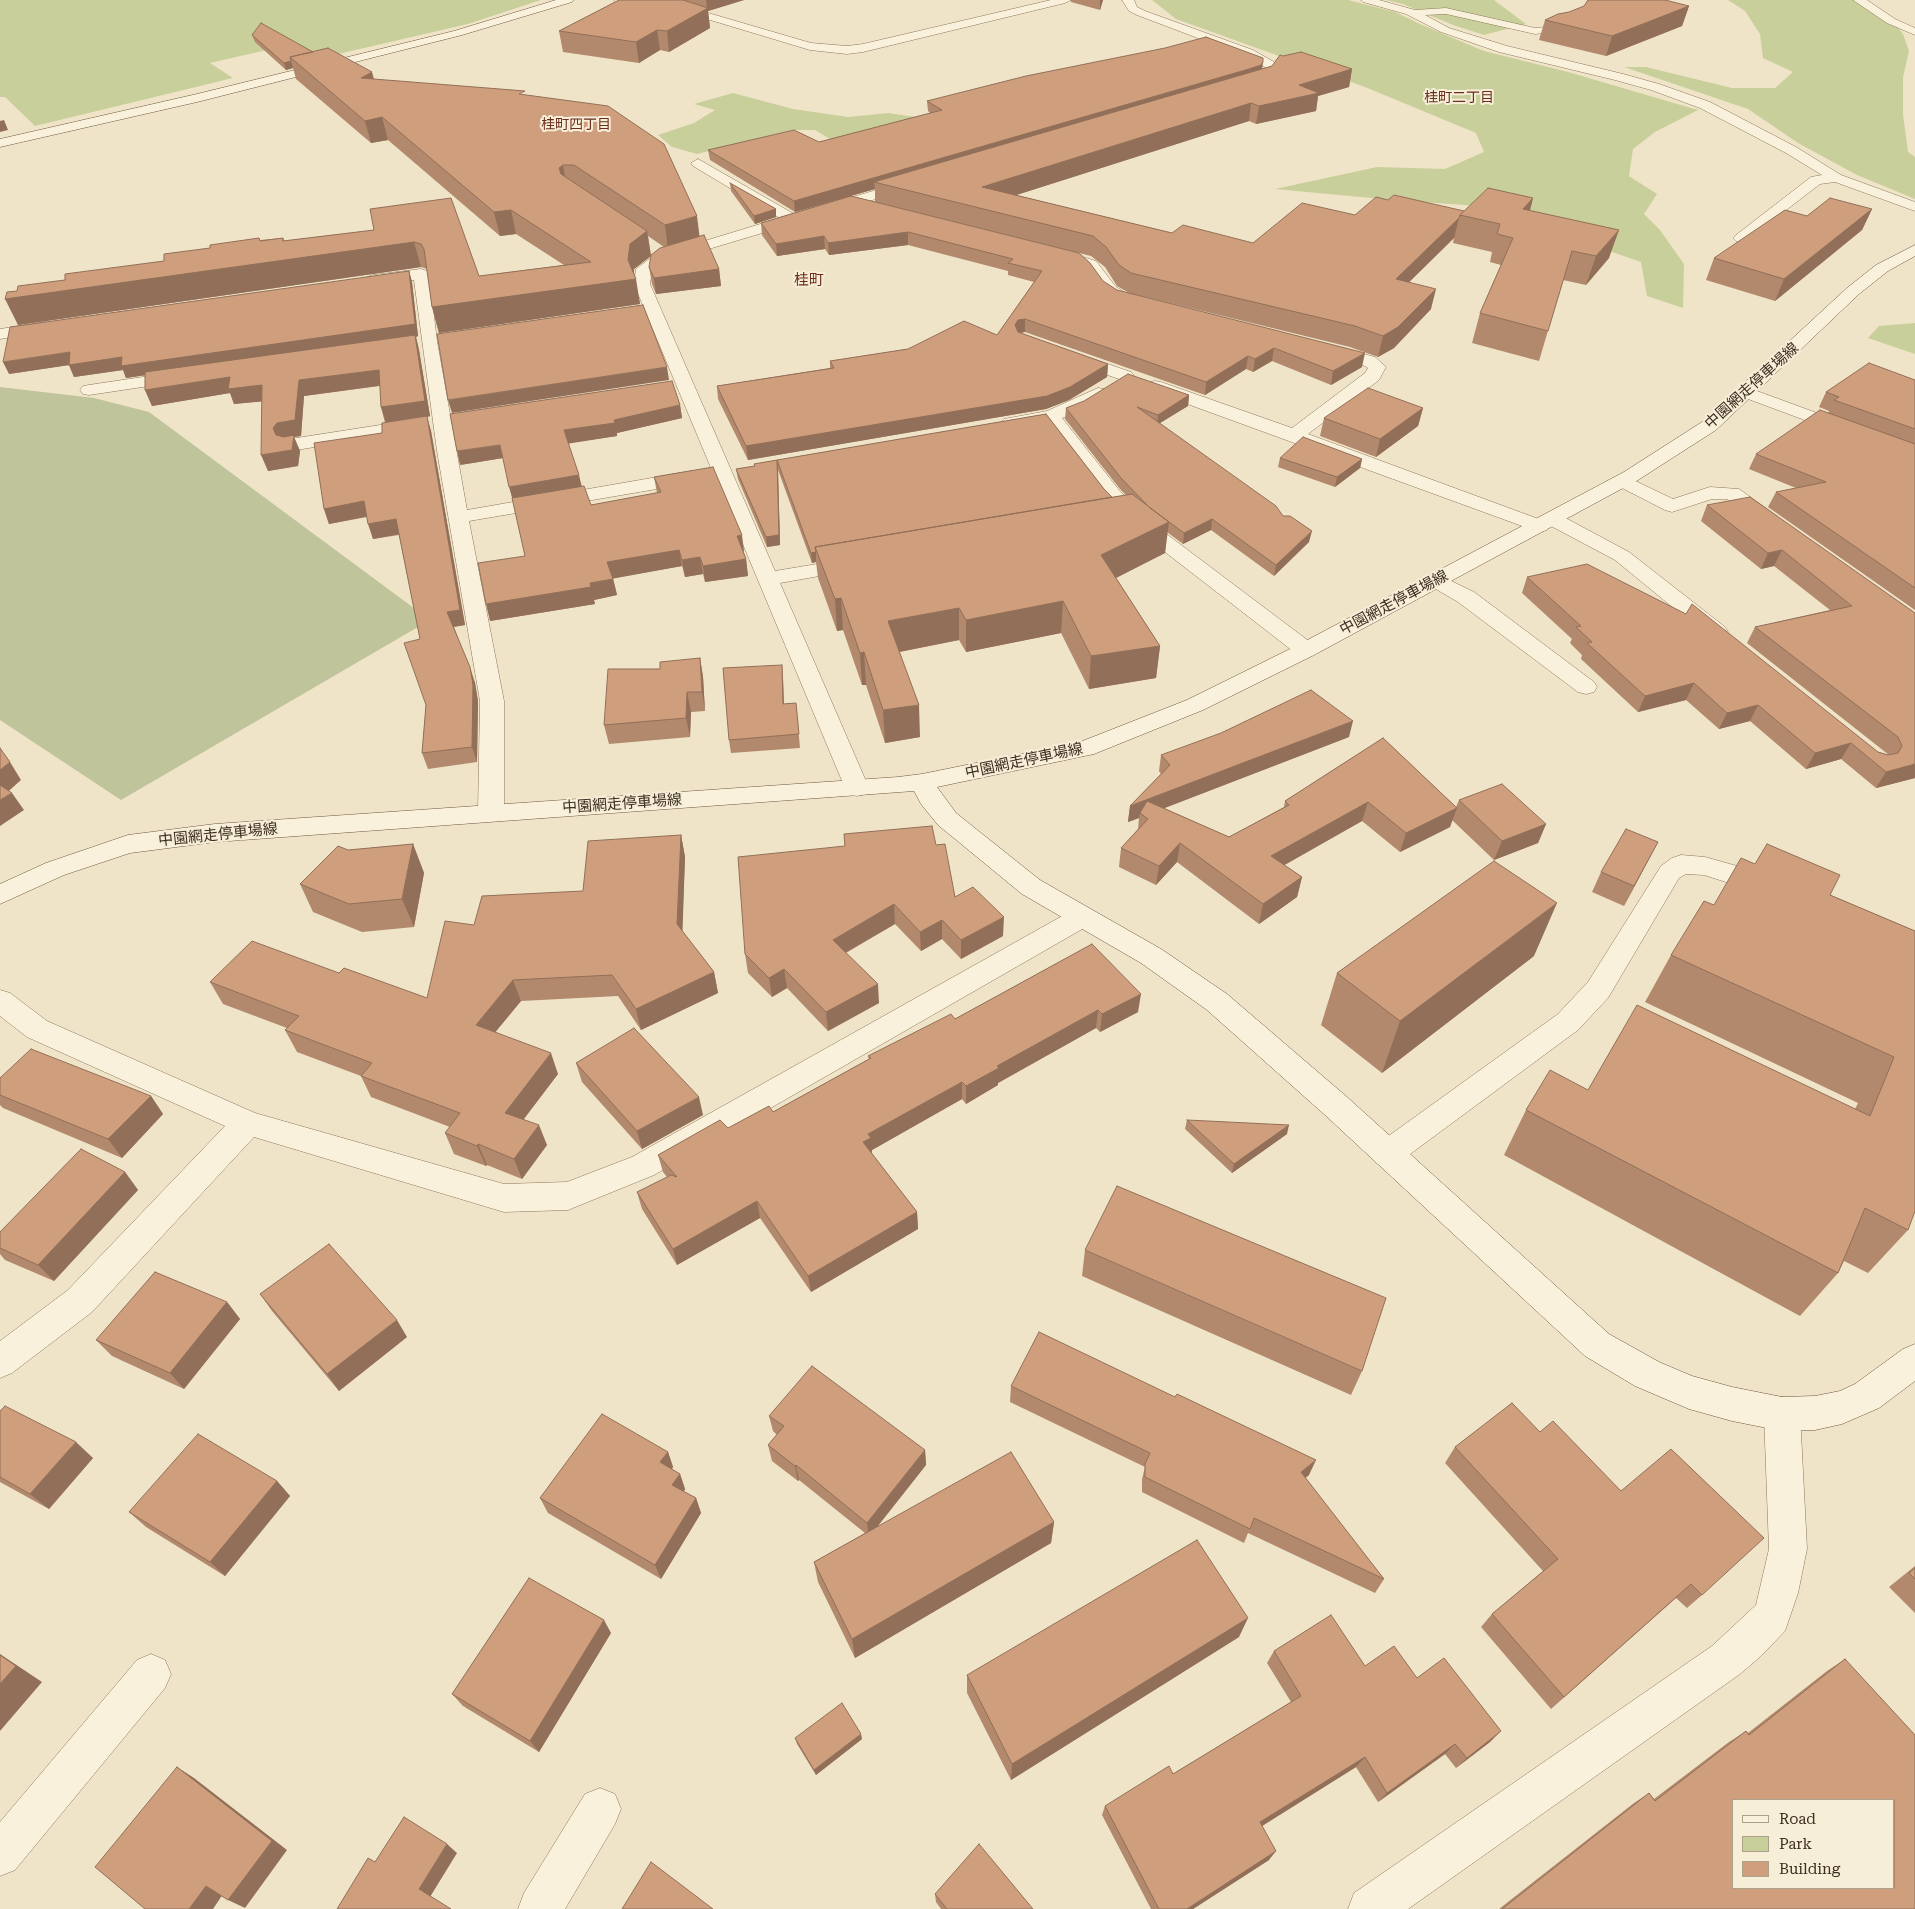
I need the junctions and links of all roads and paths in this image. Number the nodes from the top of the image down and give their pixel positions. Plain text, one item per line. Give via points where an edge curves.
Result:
1 (568, 0) edge
2 (620, 0) edge
3 (1065, 0) edge
4 (1128, 0) edge
5 (1366, 0) edge
6 (1618, 0) edge
7 (1860, 0) edge
8 (1410, 12) junction
9 (1915, 32) edge
10 (1232, 89) edge
11 (0, 143) edge
12 (698, 164) dead end
13 (1836, 178) junction
14 (927, 179) edge
15 (851, 202) junction
16 (1915, 207) edge
17 (879, 209) edge
18 (792, 219) junction
19 (1741, 238) edge
20 (651, 247) edge
21 (1915, 250) edge
22 (1042, 251) edge
23 (666, 257) junction
24 (353, 283) edge
25 (1151, 305) edge
26 (654, 309) junction
27 (635, 312) edge
28 (64, 324) edge
29 (0, 334) edge
30 (448, 339) edge
31 (420, 343) junction
32 (1315, 346) edge
33 (1061, 352) edge
34 (204, 373) edge
35 (1126, 376) junction
36 (686, 385) junction
37 (666, 388) edge
38 (89, 390) dead end
39 (1746, 392) junction
40 (1051, 416) junction
41 (461, 418) edge
42 (442, 421) junction
43 (993, 426) edge
44 (1294, 435) junction
45 (290, 445) edge
46 (1915, 456) edge
47 (732, 470) junction
48 (1623, 480) junction
49 (459, 517) junction
50 (1546, 522) junction
51 (1788, 532) edge
52 (874, 560) edge
53 (768, 579) junction
54 (1436, 581) junction
55 (1731, 643) edge
56 (1306, 650) junction
57 (1586, 687) dead end
58 (922, 782) junction
59 (857, 788) junction
60 (491, 813) junction
61 (0, 895) edge
62 (1789, 899) edge
63 (1082, 917) junction
64 (0, 1001) edge
65 (248, 1122) junction
66 (1387, 1154) junction
67 (1915, 1360) edge
68 (0, 1362) edge
69 (1782, 1414) junction
70 (151, 1674) dead end
71 (600, 1810) dead end
72 (0, 1855) edge
73 (540, 1909) edge
74 (1370, 1909) edge

1 - 11 street via 450,35
2 - 3 street via 698,13 810,46 847,50
4 - 10 street via 1141,13 1249,53 1270,65 1272,69 1264,79
5 - 8 street
6 - 8 street via 1580,12 1574,22 1560,29 1535,31 1446,11
7 - 9 street via 1891,21
8 - 13 street via 1445,30 1503,50 1619,77 1705,105
12 - 18 street
13 - 16 street
13 - 19 street via 1816,180
14 - 15 street
15 - 17 street
15 - 18 street
18 - 23 street
20 - 23 street
21 - 39 street, 中園網走停車場線 via 1882,268 1853,291
22 - 25 street via 1085,261 1097,271 1110,290 1122,298
23 - 26 street via 644,269 642,284
24 - 31 street via 421,274
26 - 27 street
26 - 36 street
28 - 29 street
30 - 31 street
31 - 42 street
32 - 44 street via 1369,361 1377,367 1373,376
33 - 35 street
34 - 38 street
35 - 40 street via 1076,406
35 - 44 street
36 - 37 street
36 - 47 street
39 - 46 street
39 - 48 street, 中園網走停車場線 via 1709,426
40 - 43 street
40 - 56 street via 1112,494 1123,518 1140,524
41 - 42 street
42 - 45 street
42 - 49 street
44 - 50 street
47 - 49 street
47 - 53 street
48 - 50 street, 中園網走停車場線
48 - 51 street via 1672,506 1710,492 1732,493
49 - 60 street via 492,701
50 - 54 street, 中園網走停車場線
50 - 55 street via 1622,556
52 - 53 street
53 - 59 street
54 - 56 street, 中園網走停車場線
54 - 57 street via 1466,598
56 - 58 street, 中園網走停車場線 via 1195,705 1086,749
58 - 59 street, 中園網走停車場線
58 - 63 street via 947,819 997,862 1031,888
59 - 60 street, 中園網走停車場線
60 - 61 street, 中園網走停車場線 via 215,834 128,844 55,869
62 - 66 street via 1735,875 1705,866 1681,864 1670,872 1598,990 1568,1022
63 - 65 street via 643,1166 568,1196 504,1198
63 - 66 street via 1151,956 1217,1002
64 - 65 street via 38,1028
65 - 68 street via 80,1301
66 - 69 street via 1597,1345 1648,1374 1689,1392
67 - 69 street via 1867,1396 1842,1407 1816,1413
69 - 74 street via 1788,1549 1771,1617 1726,1660
70 - 72 street
71 - 73 street

